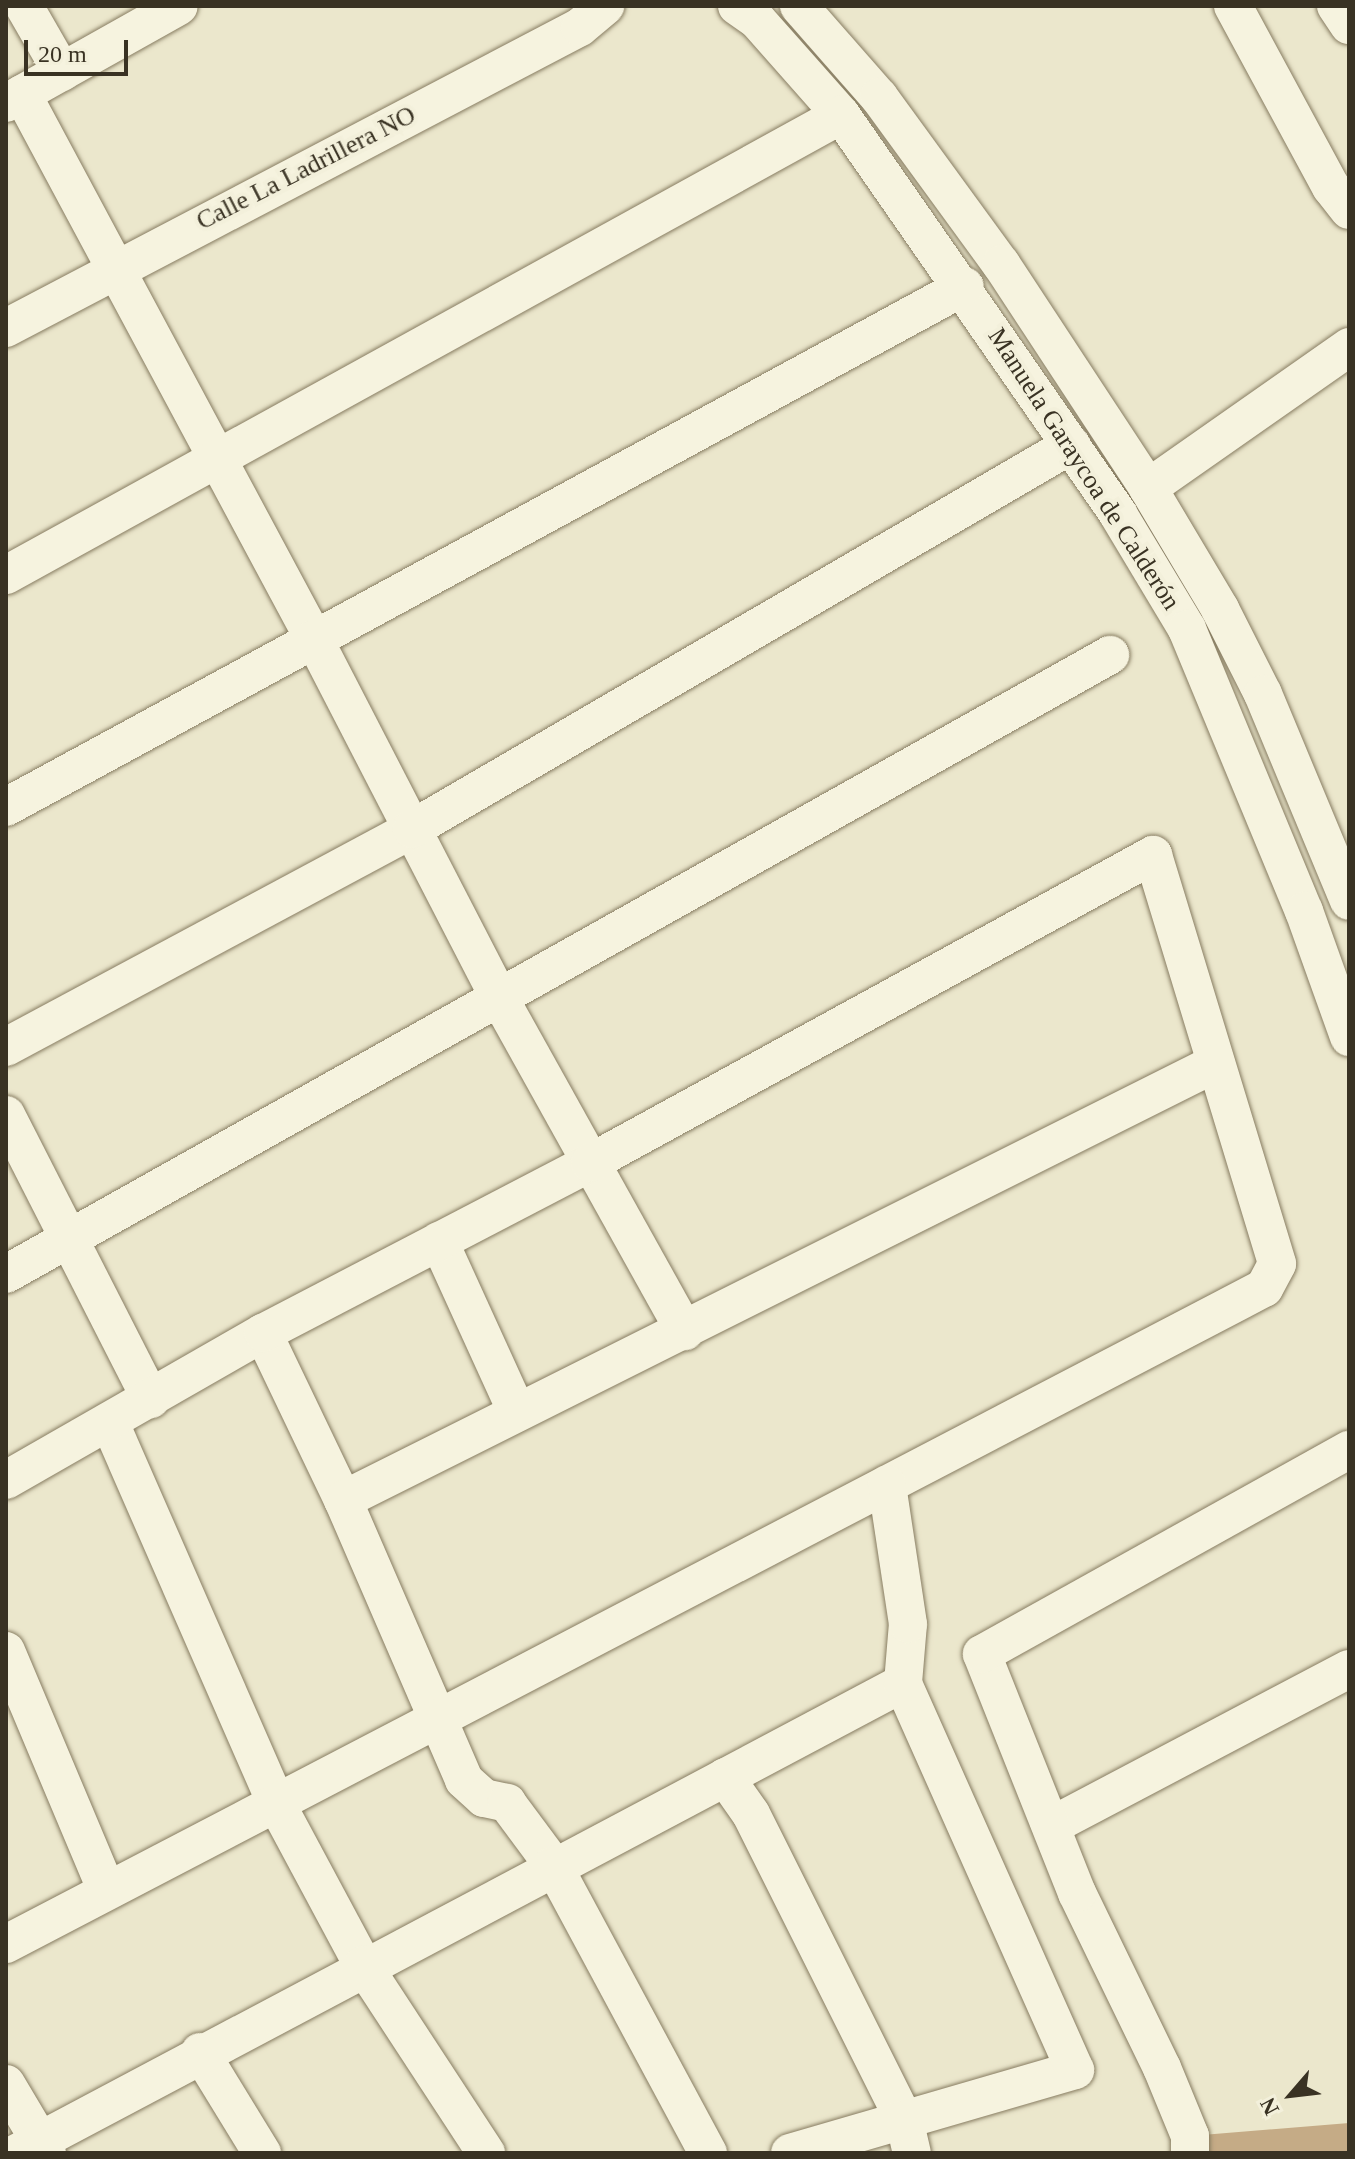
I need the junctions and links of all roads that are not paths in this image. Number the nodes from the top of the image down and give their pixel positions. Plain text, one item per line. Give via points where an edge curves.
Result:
1 (24, 6) edge
2 (179, 6) edge
3 (605, 6) edge
4 (737, 6) edge
5 (799, 6) edge
6 (1233, 6) edge
7 (1336, 6) edge
8 (1349, 25) edge
9 (62, 72) junction
10 (14, 99) edge
11 (841, 115) junction
12 (1349, 210) edge
13 (116, 266) junction
14 (965, 286) junction
15 (6, 328) edge
16 (1336, 356) edge
17 (1071, 445) junction
18 (219, 459) junction
19 (1148, 488) junction
20 (6, 575) edge
21 (314, 639) junction
22 (1110, 655) dead end
23 (6, 807) edge
24 (412, 829) junction
25 (1349, 901) edge
26 (501, 1001) junction
27 (1349, 1037) edge
28 (6, 1047) edge
29 (1216, 1063) junction
30 (6, 1115) edge
31 (590, 1163) junction
32 (70, 1240) junction
33 (439, 1241) junction
34 (6, 1274) edge
35 (685, 1331) junction
36 (263, 1333) junction
37 (151, 1399) junction
38 (516, 1410) junction
39 (110, 1423) junction
40 (1349, 1450) edge
41 (6, 1480) edge
42 (887, 1485) junction
43 (343, 1500) junction
44 (6, 1651) edge
45 (1349, 1669) edge
46 (903, 1683) junction
47 (436, 1716) junction
48 (725, 1777) junction
49 (276, 1803) junction
50 (1051, 1826) junction
51 (553, 1865) junction
52 (107, 1891) junction
53 (6, 1944) edge
54 (363, 1965) junction
55 (200, 2052) junction
56 (6, 2084) edge
57 (908, 2136) edge
58 (35, 2149) edge
59 (262, 2153) edge
60 (486, 2153) edge
61 (708, 2153) edge
62 (790, 2153) edge
63 (1190, 2153) edge

1 - 9 street
2 - 9 street
3 - 13 street, Calle La Ladrillera NO via 580,27
4 - 11 street, Manuela Garaycoa de Calderón via 757,20
5 - 19 street, Manuela Garaycoa de Calderón via 879,97 991,251
6 - 12 street via 1331,187
7 - 8 street
9 - 10 street
10 - 13 street
11 - 14 street, Manuela Garaycoa de Calderón
11 - 18 street
13 - 15 street, Calle La Ladrillera NO
13 - 18 street
14 - 17 street, Manuela Garaycoa de Calderón
14 - 21 street
16 - 19 street
17 - 24 street
17 - 27 street, Manuela Garaycoa de Calderón via 1187,629 1304,911
18 - 20 street
18 - 21 street
19 - 25 street, Manuela Garaycoa de Calderón via 1263,694
21 - 23 street
21 - 24 street
22 - 26 street
24 - 26 street
24 - 28 street
26 - 31 street
26 - 32 street
29 - 31 street via 1153,855
29 - 35 street
29 - 42 street via 1277,1264 1264,1288
30 - 32 street
31 - 33 street
31 - 35 street
32 - 34 street
32 - 37 street
33 - 36 street
33 - 38 street
35 - 38 street
36 - 37 street
36 - 43 street
37 - 39 street
38 - 43 street
39 - 41 street
39 - 49 street
40 - 50 street via 982,1654
42 - 46 street via 908,1624
42 - 47 street
43 - 47 street
44 - 52 street
45 - 50 street
46 - 48 street
46 - 57 street via 1075,2070
47 - 49 street
47 - 51 street via 464,1780 484,1798 507,1803
48 - 51 street
48 - 57 street via 751,1814
49 - 52 street
49 - 54 street
50 - 63 street via 1162,2068 1190,2136
51 - 54 street
51 - 61 street
52 - 53 street
54 - 55 street
54 - 60 street
55 - 58 street
55 - 59 street
56 - 58 street
57 - 62 street

